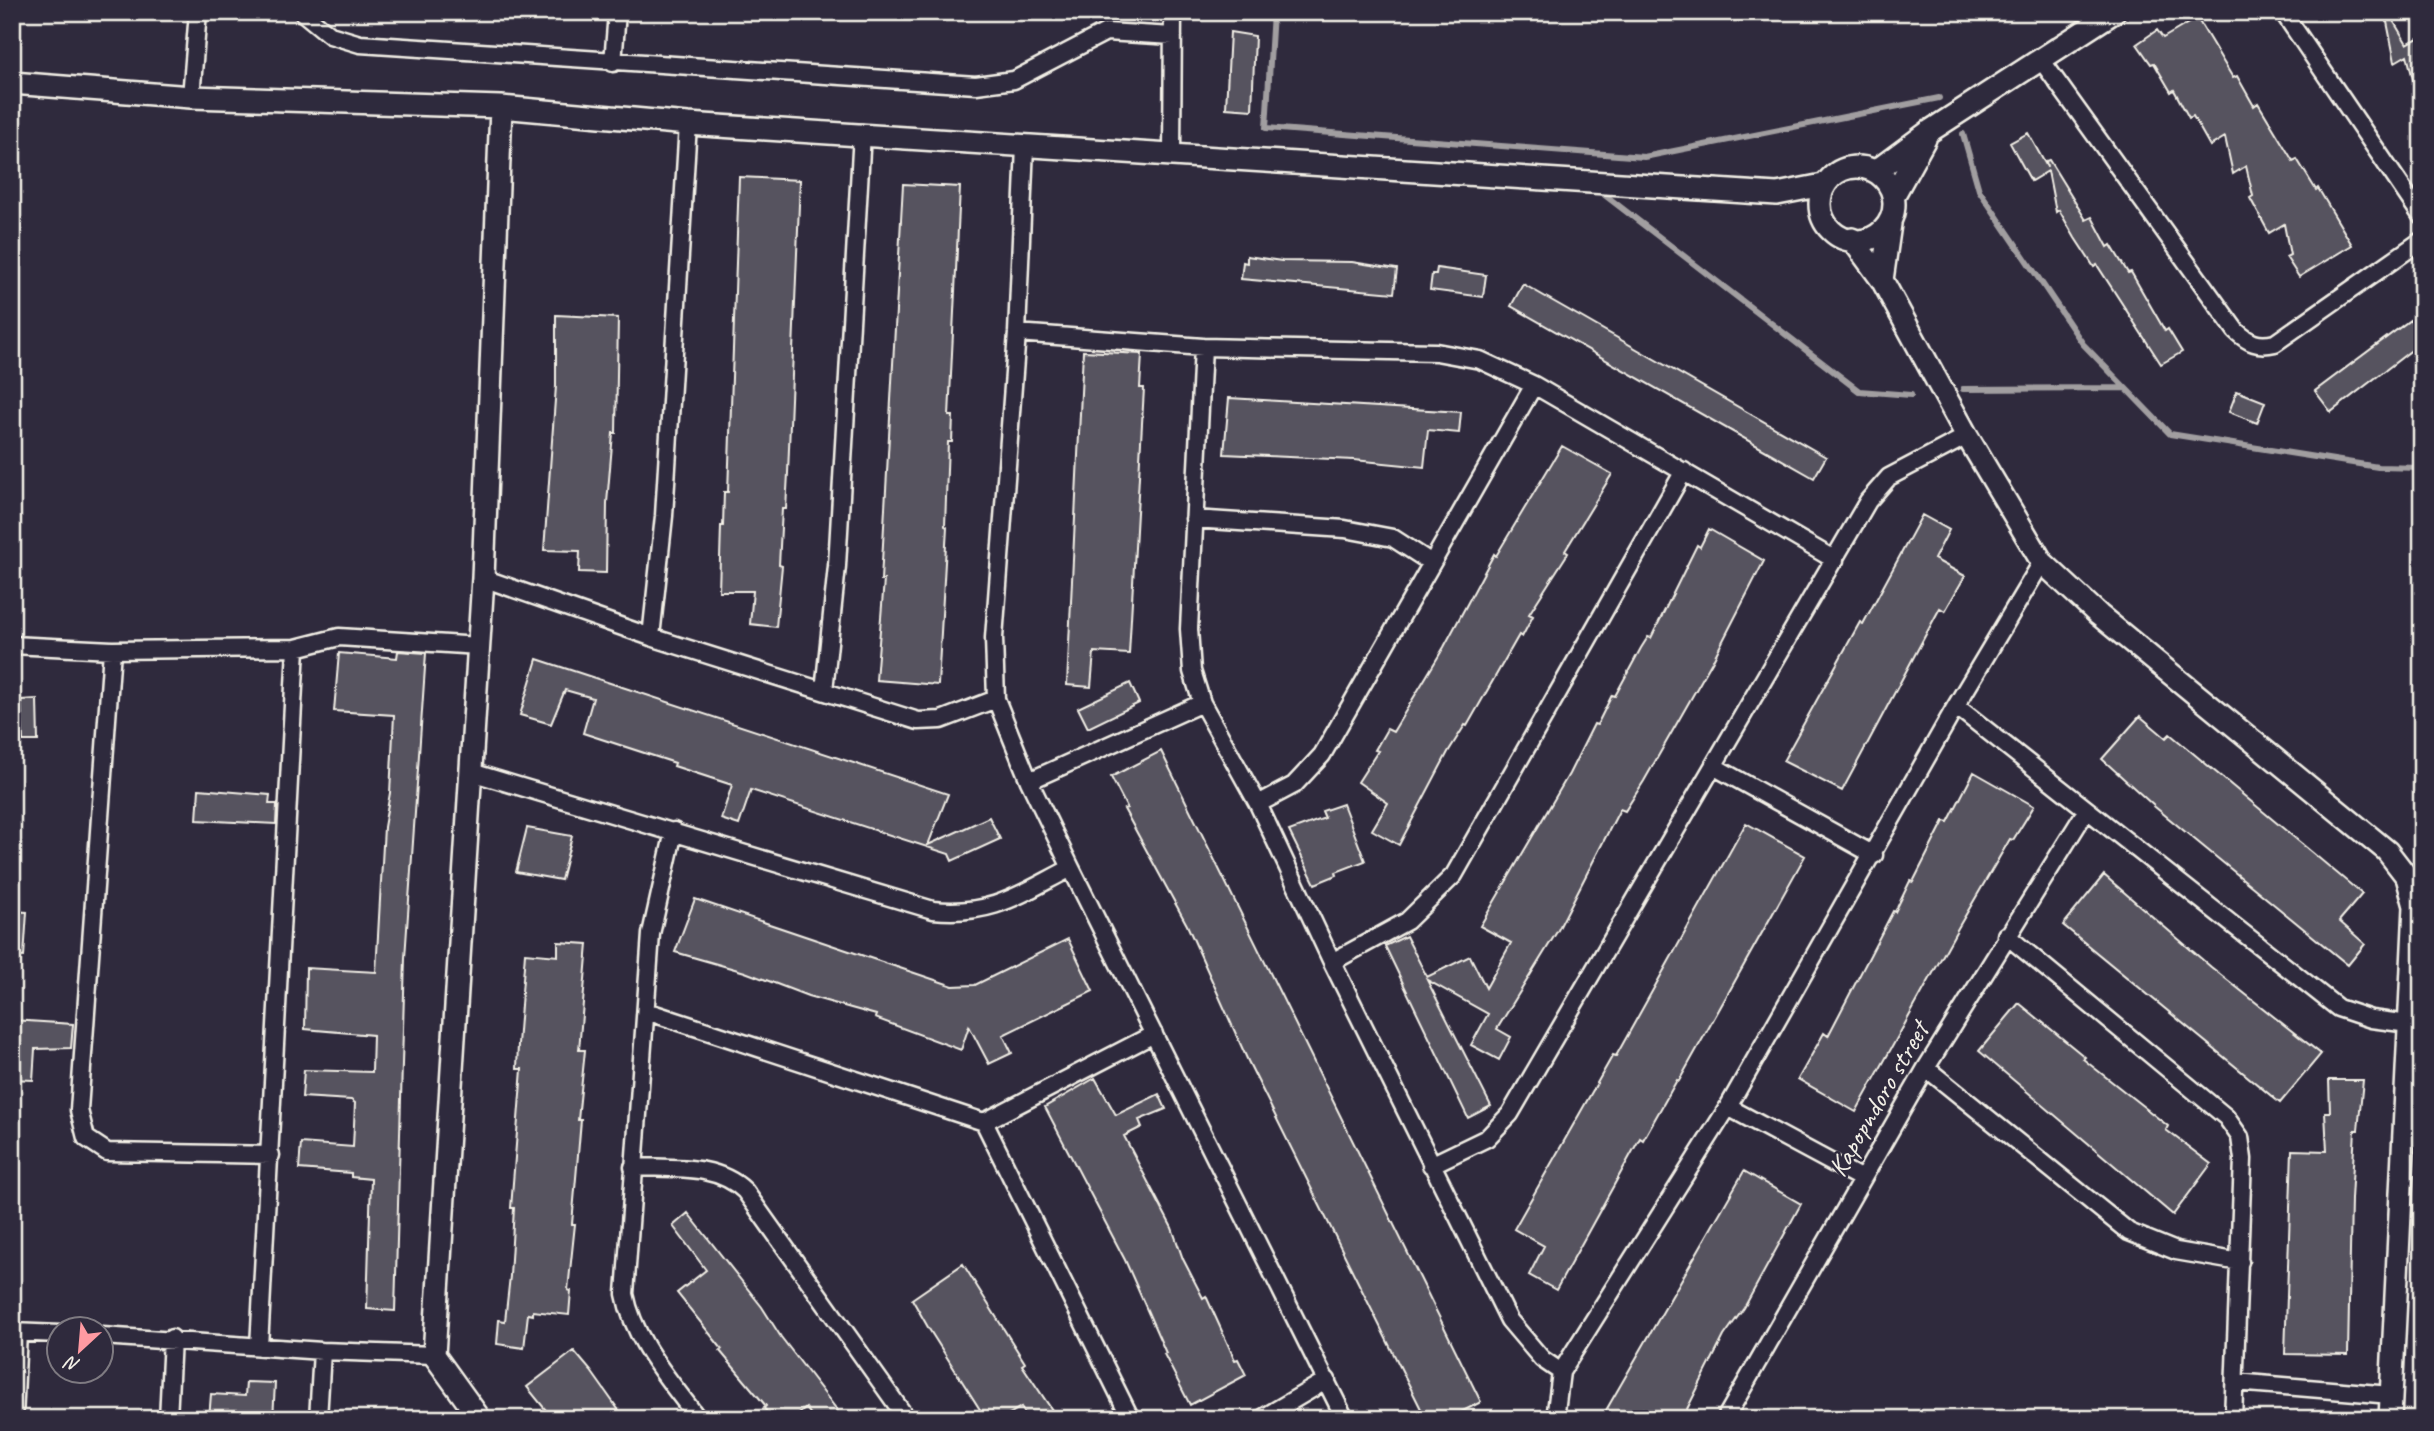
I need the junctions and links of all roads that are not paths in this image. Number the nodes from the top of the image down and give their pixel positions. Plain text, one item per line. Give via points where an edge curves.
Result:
1 (198, 12) edge
2 (302, 12) edge
3 (617, 12) edge
4 (1173, 12) edge
5 (2113, 12) edge
6 (2283, 12) edge
7 (1173, 36) junction
8 (2042, 61) junction
9 (613, 63) junction
10 (12, 83) edge
11 (191, 97) junction
12 (501, 107) junction
13 (688, 124) junction
14 (1930, 131) junction
15 (862, 133) junction
16 (1025, 146) junction
17 (1172, 155) junction
18 (1876, 171) junction
19 (1823, 185) junction
20 (1777, 194) junction
21 (1894, 195) junction
22 (1819, 214) junction
23 (2422, 217) edge
24 (1890, 224) junction
25 (1852, 239) junction
26 (2422, 240) edge
27 (1882, 280) junction
28 (1017, 333) junction
29 (1203, 347) junction
30 (1534, 385) junction
31 (1967, 436) junction
32 (1684, 471) junction
33 (1194, 519) junction
34 (1835, 560) junction
35 (1430, 562) junction
36 (2042, 562) junction
37 (483, 578) junction
38 (651, 637) junction
39 (12, 645) edge
40 (479, 646) junction
41 (296, 648) junction
42 (111, 650) junction
43 (824, 691) junction
44 (996, 699) junction
45 (1202, 704) junction
46 (1956, 706) junction
47 (1715, 767) junction
48 (471, 772) junction
49 (1029, 781) junction
50 (1258, 804) junction
51 (2086, 811) junction
52 (674, 831) junction
53 (1874, 855) junction
54 (1071, 868) junction
55 (2006, 935) junction
56 (1332, 962) junction
57 (646, 1011) junction
58 (2409, 1024) junction
59 (1154, 1034) junction
60 (1926, 1068) junction
61 (1728, 1107) junction
62 (984, 1122) junction
63 (271, 1155) junction
64 (1431, 1165) junction
65 (634, 1167) junction
66 (1862, 1179) junction
67 (2240, 1262) junction
68 (15, 1332) edge
69 (46, 1333) edge
70 (116, 1337) edge
71 (172, 1339) junction
72 (259, 1347) junction
73 (322, 1351) junction
74 (434, 1355) junction
75 (1561, 1372) junction
76 (1326, 1380) junction
77 (2235, 1382) junction
78 (2391, 1395) junction
79 (14, 1419) edge
80 (168, 1419) edge
81 (318, 1419) edge
82 (480, 1419) edge
83 (698, 1419) edge
84 (907, 1419) edge
85 (1131, 1419) edge
86 (1261, 1419) edge
87 (1345, 1419) edge
88 (1555, 1419) edge
89 (1725, 1419) edge
90 (2233, 1419) edge
91 (2390, 1419) edge

1 - 11 street
2 - 9 street via 330,35 360,44
3 - 9 street
4 - 7 street
5 - 8 street
6 - 23 street
7 - 9 street via 1106,32 1014,80 976,85
7 - 17 street
8 - 14 street
8 - 26 street via 2236,331 2248,341 2262,346 2275,343
10 - 11 street
11 - 12 street
12 - 13 street
12 - 37 street
13 - 15 street
13 - 38 street via 664,516
14 - 18 street
14 - 21 street
15 - 16 street
15 - 43 street via 837,566
16 - 17 street
16 - 28 street
17 - 20 street
18 - 19 street via 1847,167
18 - 21 street
19 - 20 street
19 - 22 street
20 - 22 street
21 - 24 street
22 - 25 street via 1837,237
24 - 25 street via 1867,241
24 - 27 street
25 - 27 street
27 - 31 street
28 - 29 street
28 - 44 street via 993,638
29 - 30 street via 1436,352 1480,360
29 - 33 street
30 - 32 street
30 - 35 street
31 - 34 street via 1889,477 1868,500
31 - 36 street
32 - 34 street
32 - 56 street via 1454,875 1407,921
33 - 35 street via 1345,529 1393,538
33 - 45 street via 1189,629 1192,670
34 - 47 street
35 - 50 street via 1322,755 1294,785
36 - 46 street
36 - 58 street via 2099,615 2393,860 2407,877 2415,906
37 - 38 street
37 - 40 street
38 - 43 street
39 - 42 street
40 - 41 street via 339,637
40 - 48 street
41 - 42 street
41 - 63 street
42 - 63 street via 79,1110 86,1138 107,1152
43 - 44 street via 918,720 941,720
44 - 49 street
45 - 49 street
45 - 50 street
46 - 51 street
46 - 53 street
47 - 53 street
47 - 64 street via 1510,1114 1487,1138
48 - 52 street
48 - 74 street
49 - 54 street
50 - 56 street
51 - 55 street, Kapopndoro street
51 - 58 street via 2339,1008 2371,1019
52 - 54 street via 933,909 964,913 993,908
52 - 57 street via 651,934
53 - 61 street
54 - 59 street
55 - 60 street, Kapopndoro street
55 - 67 street via 2226,1117 2239,1137 2243,1159
56 - 64 street
57 - 62 street
57 - 65 street
58 - 78 street
59 - 62 street
59 - 76 street
60 - 66 street, Kapopndoro street
60 - 67 street via 2129,1232 2176,1251
61 - 66 street
61 - 75 street
62 - 85 street
63 - 72 street
64 - 75 street via 1509,1320 1542,1359
65 - 83 street via 625,1294 629,1318
65 - 84 street via 707,1171 731,1177
66 - 89 street, Kapopndoro street
67 - 77 street
68 - 69 street
68 - 79 street
70 - 71 street
71 - 72 street
71 - 80 street
72 - 73 street
73 - 74 street
73 - 81 street
74 - 82 street
75 - 88 street
76 - 86 street
76 - 87 street
77 - 78 street
77 - 90 street
78 - 91 street

